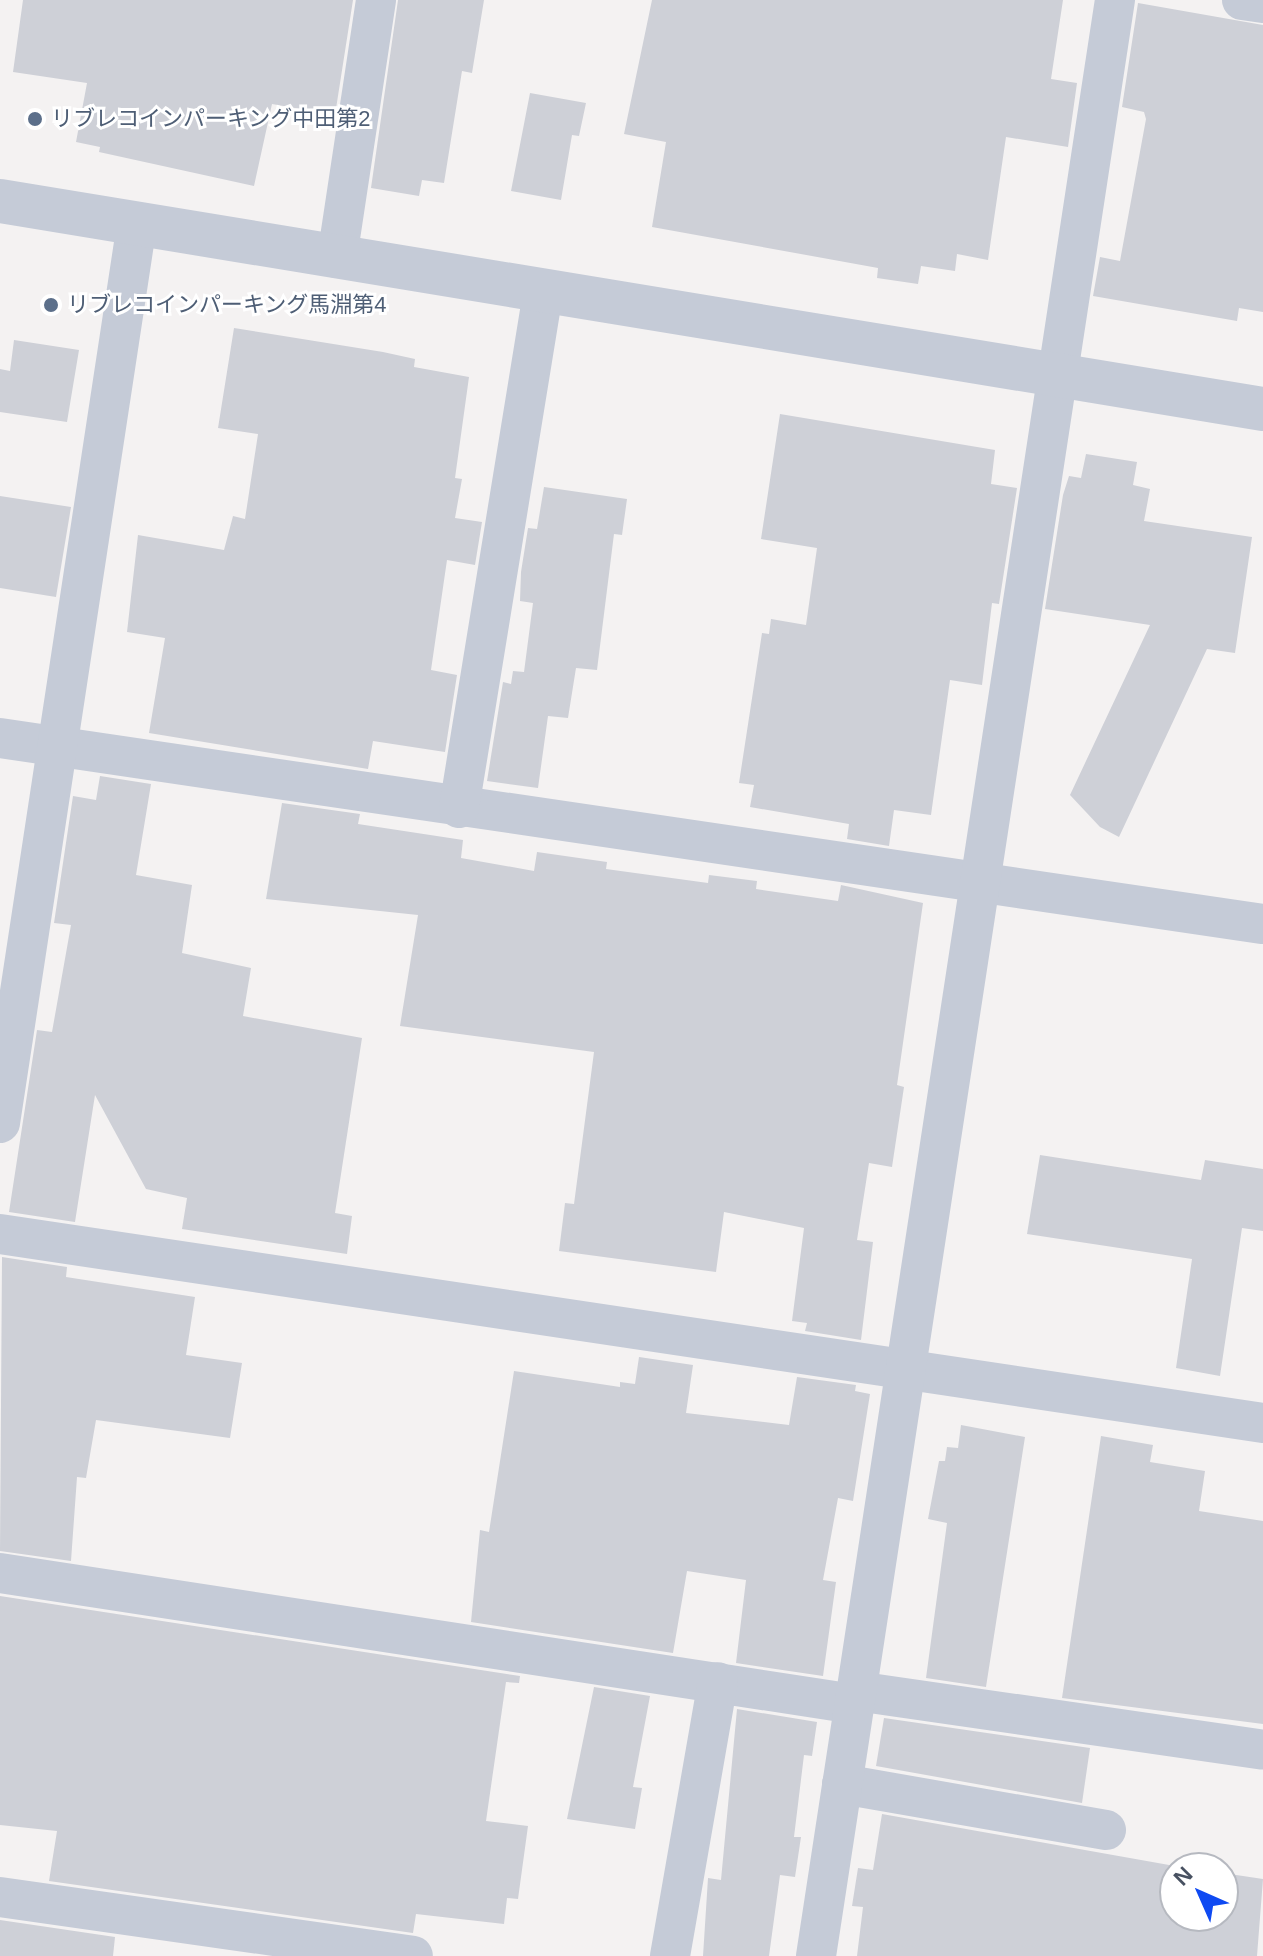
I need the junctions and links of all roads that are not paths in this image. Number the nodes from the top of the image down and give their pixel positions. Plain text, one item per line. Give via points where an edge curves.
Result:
1 (376, 0) edge
2 (1115, 0) edge
3 (1242, 0) edge
4 (1263, 3) edge
5 (0, 201) edge
6 (137, 224) junction
7 (337, 258) junction
8 (543, 293) junction
9 (1058, 378) junction
10 (1263, 409) edge
11 (0, 738) edge
12 (56, 747) junction
13 (459, 808) junction
14 (980, 886) junction
15 (1263, 924) edge
16 (0, 1123) edge
17 (0, 1234) edge
18 (908, 1370) junction
19 (1263, 1423) edge
20 (0, 1573) edge
21 (718, 1682) junction
22 (855, 1697) junction
23 (1263, 1750) edge
24 (842, 1784) junction
25 (1106, 1830) dead end
26 (0, 1897) edge
27 (413, 1956) edge
28 (670, 1956) edge
29 (816, 1956) edge

1 - 7 street
2 - 9 street
3 - 4 street
5 - 6 street
6 - 7 street
6 - 12 street
7 - 8 street
8 - 9 street
8 - 13 street
9 - 10 street
9 - 14 street
11 - 12 street
12 - 13 street
12 - 16 street
13 - 14 street
14 - 15 street
14 - 18 street
17 - 18 street
18 - 19 street
18 - 22 street
20 - 21 street
21 - 22 street
21 - 28 street
22 - 23 street
22 - 24 street
24 - 25 street
24 - 29 street
26 - 27 street

